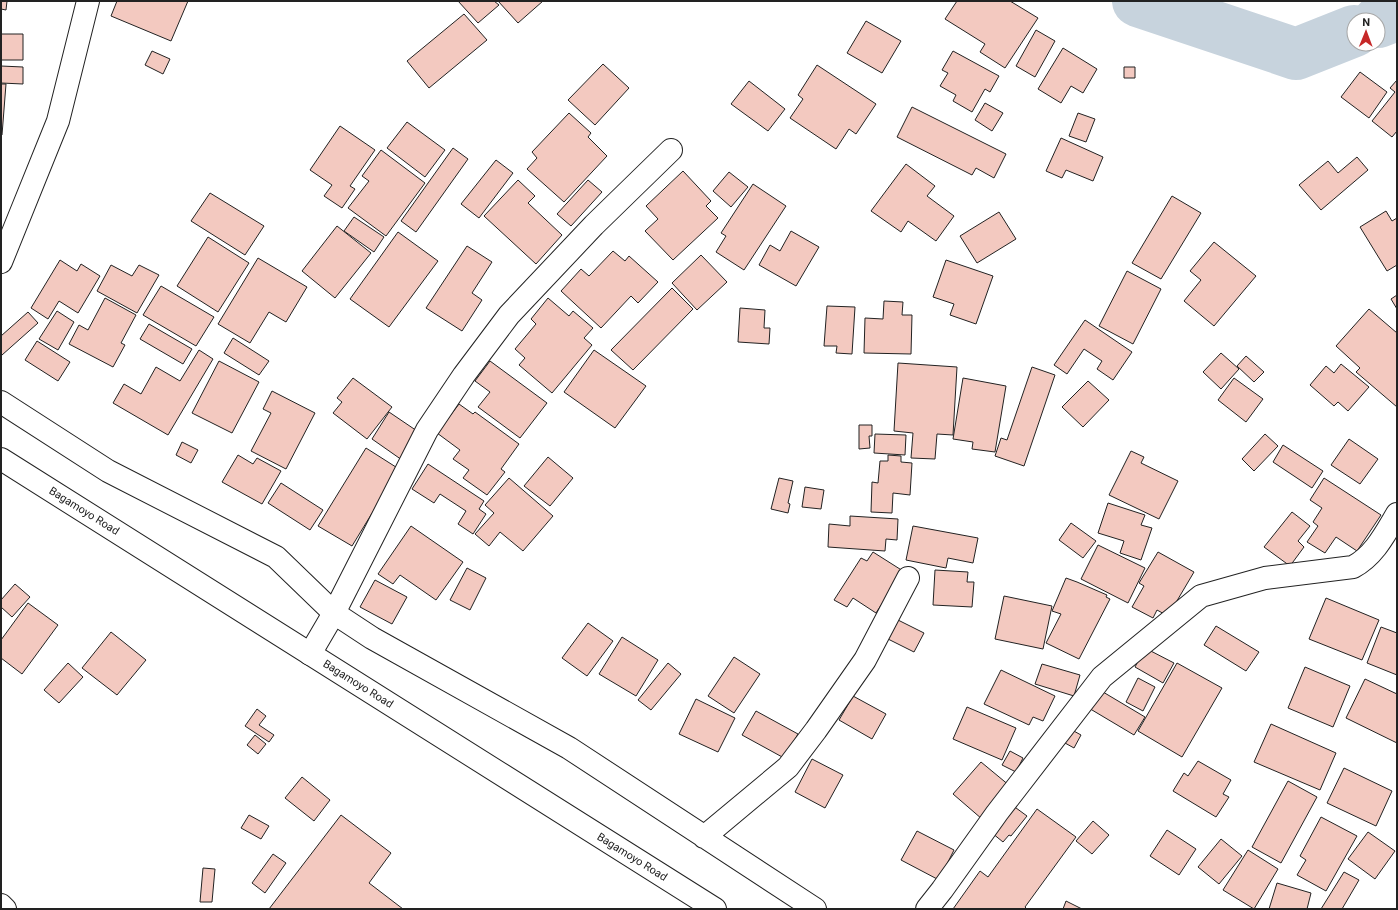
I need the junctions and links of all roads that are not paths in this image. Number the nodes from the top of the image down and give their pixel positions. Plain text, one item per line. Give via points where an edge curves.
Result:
1 (88, 1) edge
2 (671, 150) dead end
3 (1, 262) edge
4 (1, 402) edge
5 (1, 459) edge
6 (1397, 514) edge
7 (908, 578) dead end
8 (334, 612) junction
9 (310, 654) junction
10 (704, 836) junction
11 (1, 905) edge
12 (5, 909) edge
13 (715, 909) edge
14 (815, 909) edge
15 (927, 909) edge

1 - 3 main road via 58,122
2 - 8 main road via 594,225 509,315 464,375 427,430
4 - 8 main road via 108,471 276,557
5 - 9 main road, Bagamoyo Road
6 - 15 main road via 1376,548 1360,563 1265,578 1201,596 1102,677
7 - 10 main road via 865,660 788,767
8 - 9 main road
8 - 10 main road via 372,638 569,748
9 - 13 main road, Bagamoyo Road
10 - 14 main road
11 - 12 main road

